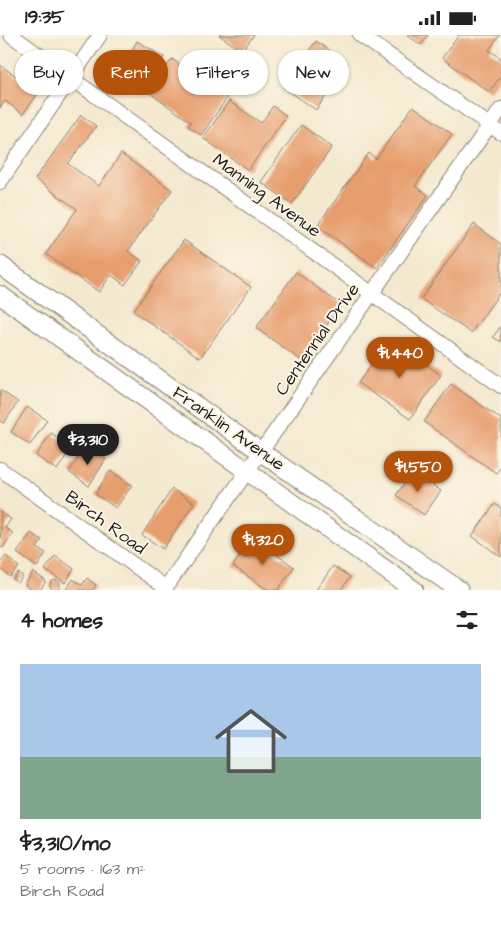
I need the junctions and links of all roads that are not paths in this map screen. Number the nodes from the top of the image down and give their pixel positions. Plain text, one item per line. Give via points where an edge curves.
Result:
1 (11, 35) edge
2 (100, 35) edge
3 (360, 35) edge
4 (32, 50) edge
5 (83, 60) edge
6 (83, 86) edge
7 (59, 95) edge
8 (501, 109) edge
9 (495, 128) edge
10 (0, 182) edge
11 (0, 265) edge
12 (371, 293) junction
13 (0, 295) edge
14 (501, 387) edge
15 (261, 452) junction
16 (0, 469) edge
17 (247, 471) junction
18 (165, 589) edge
19 (414, 590) edge
20 (459, 590) edge

1 - 4 street, Manning Avenue
2 - 5 street
3 - 9 street
6 - 12 street, Manning Avenue
7 - 10 street
8 - 9 street, Centennial Drive
9 - 12 street, Centennial Drive
11 - 15 main road, Franklin Avenue
12 - 14 street, Manning Avenue
12 - 15 street, Centennial Drive
13 - 17 main road, Franklin Avenue
15 - 17 street, Centennial Drive
15 - 20 main road, Franklin Avenue
16 - 18 street, Birch Road
17 - 18 street, Centennial Drive
17 - 19 main road, Franklin Avenue

